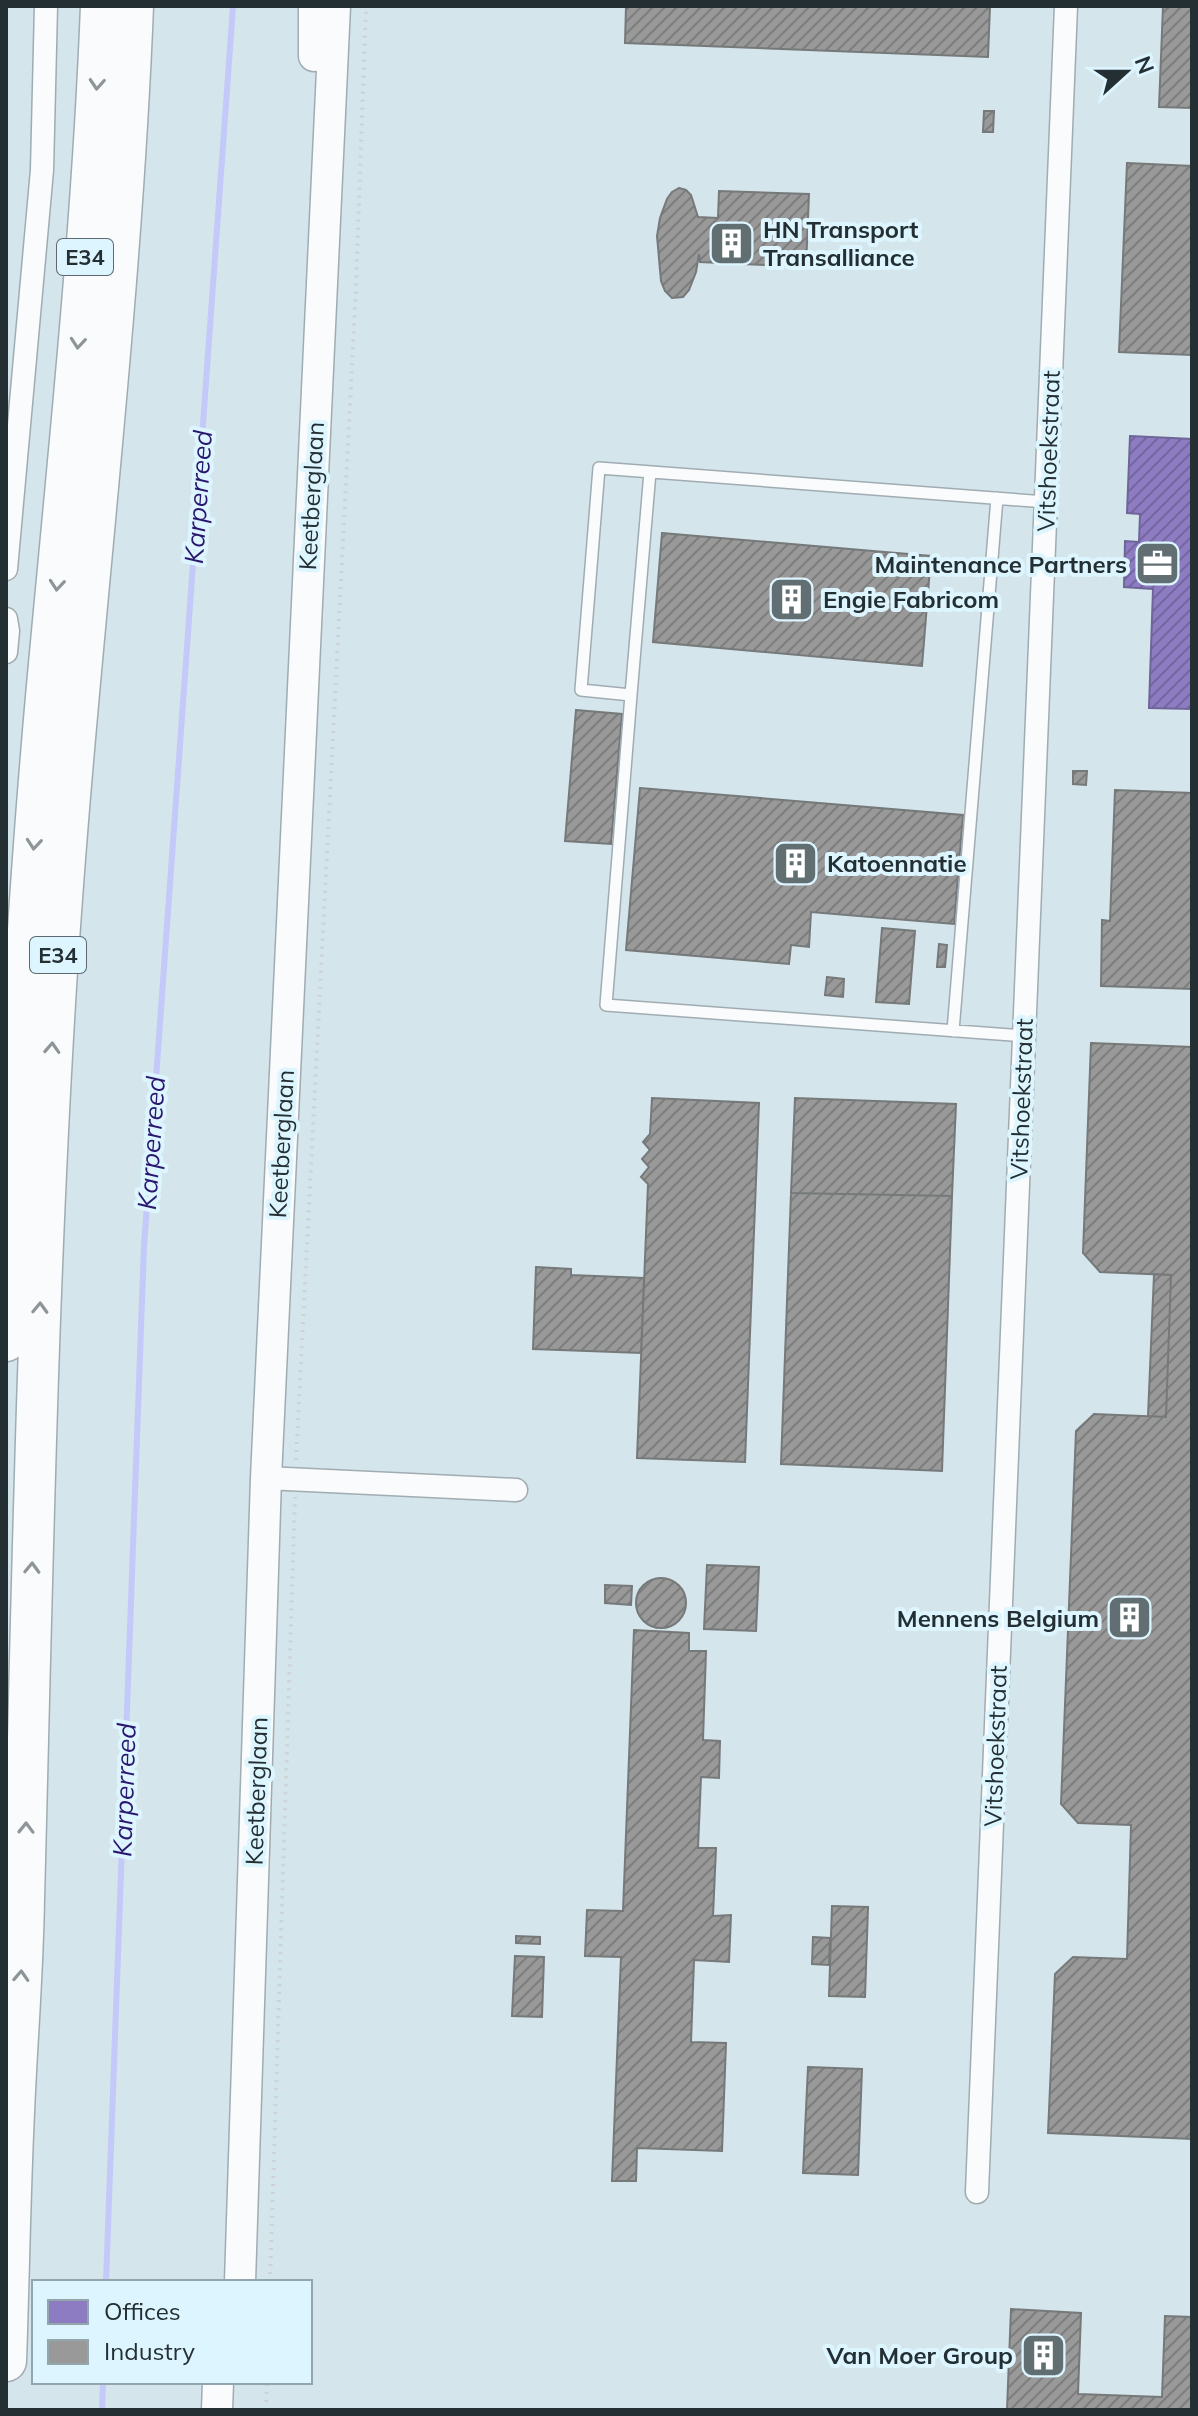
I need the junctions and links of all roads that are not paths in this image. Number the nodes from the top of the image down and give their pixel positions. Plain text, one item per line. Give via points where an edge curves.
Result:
1 (46, 6) edge
2 (101, 6) edge
3 (133, 6) edge
4 (314, 6) edge
5 (335, 6) edge
6 (1066, 6) edge
7 (650, 472) junction
8 (997, 498) junction
9 (1046, 502) junction
10 (6, 569) edge
11 (6, 619) edge
12 (6, 652) edge
13 (631, 695) junction
14 (953, 1031) junction
15 (1024, 1036) junction
16 (6, 1341) edge
17 (281, 1478) junction
18 (516, 1490) dead end
19 (977, 2192) dead end
20 (221, 2280) edge
21 (240, 2280) edge
22 (6, 2361) edge
23 (218, 2384) edge
24 (237, 2384) edge
25 (217, 2410) edge
26 (236, 2410) edge

1 - 10 street via 42,170
2 -> 16 highway, E34 via 89,215 30,890
22 -> 3 highway, E34 via 46,1148
4 - 20 main road, Keetberglaan via 248,1478
5 - 17 main road, Keetberglaan
6 - 9 street, Vitshoekstraat
7 - 8 lane
7 - 13 lane
7 - 13 lane via 599,468 581,690
8 - 9 lane
8 - 14 lane
9 - 15 street, Vitshoekstraat
11 - 12 street
13 - 14 lane via 606,1005
14 - 15 lane
15 - 19 street, Vitshoekstraat
17 - 18 street
17 - 21 main road, Keetberglaan
23 - 25 main road
24 - 26 main road

